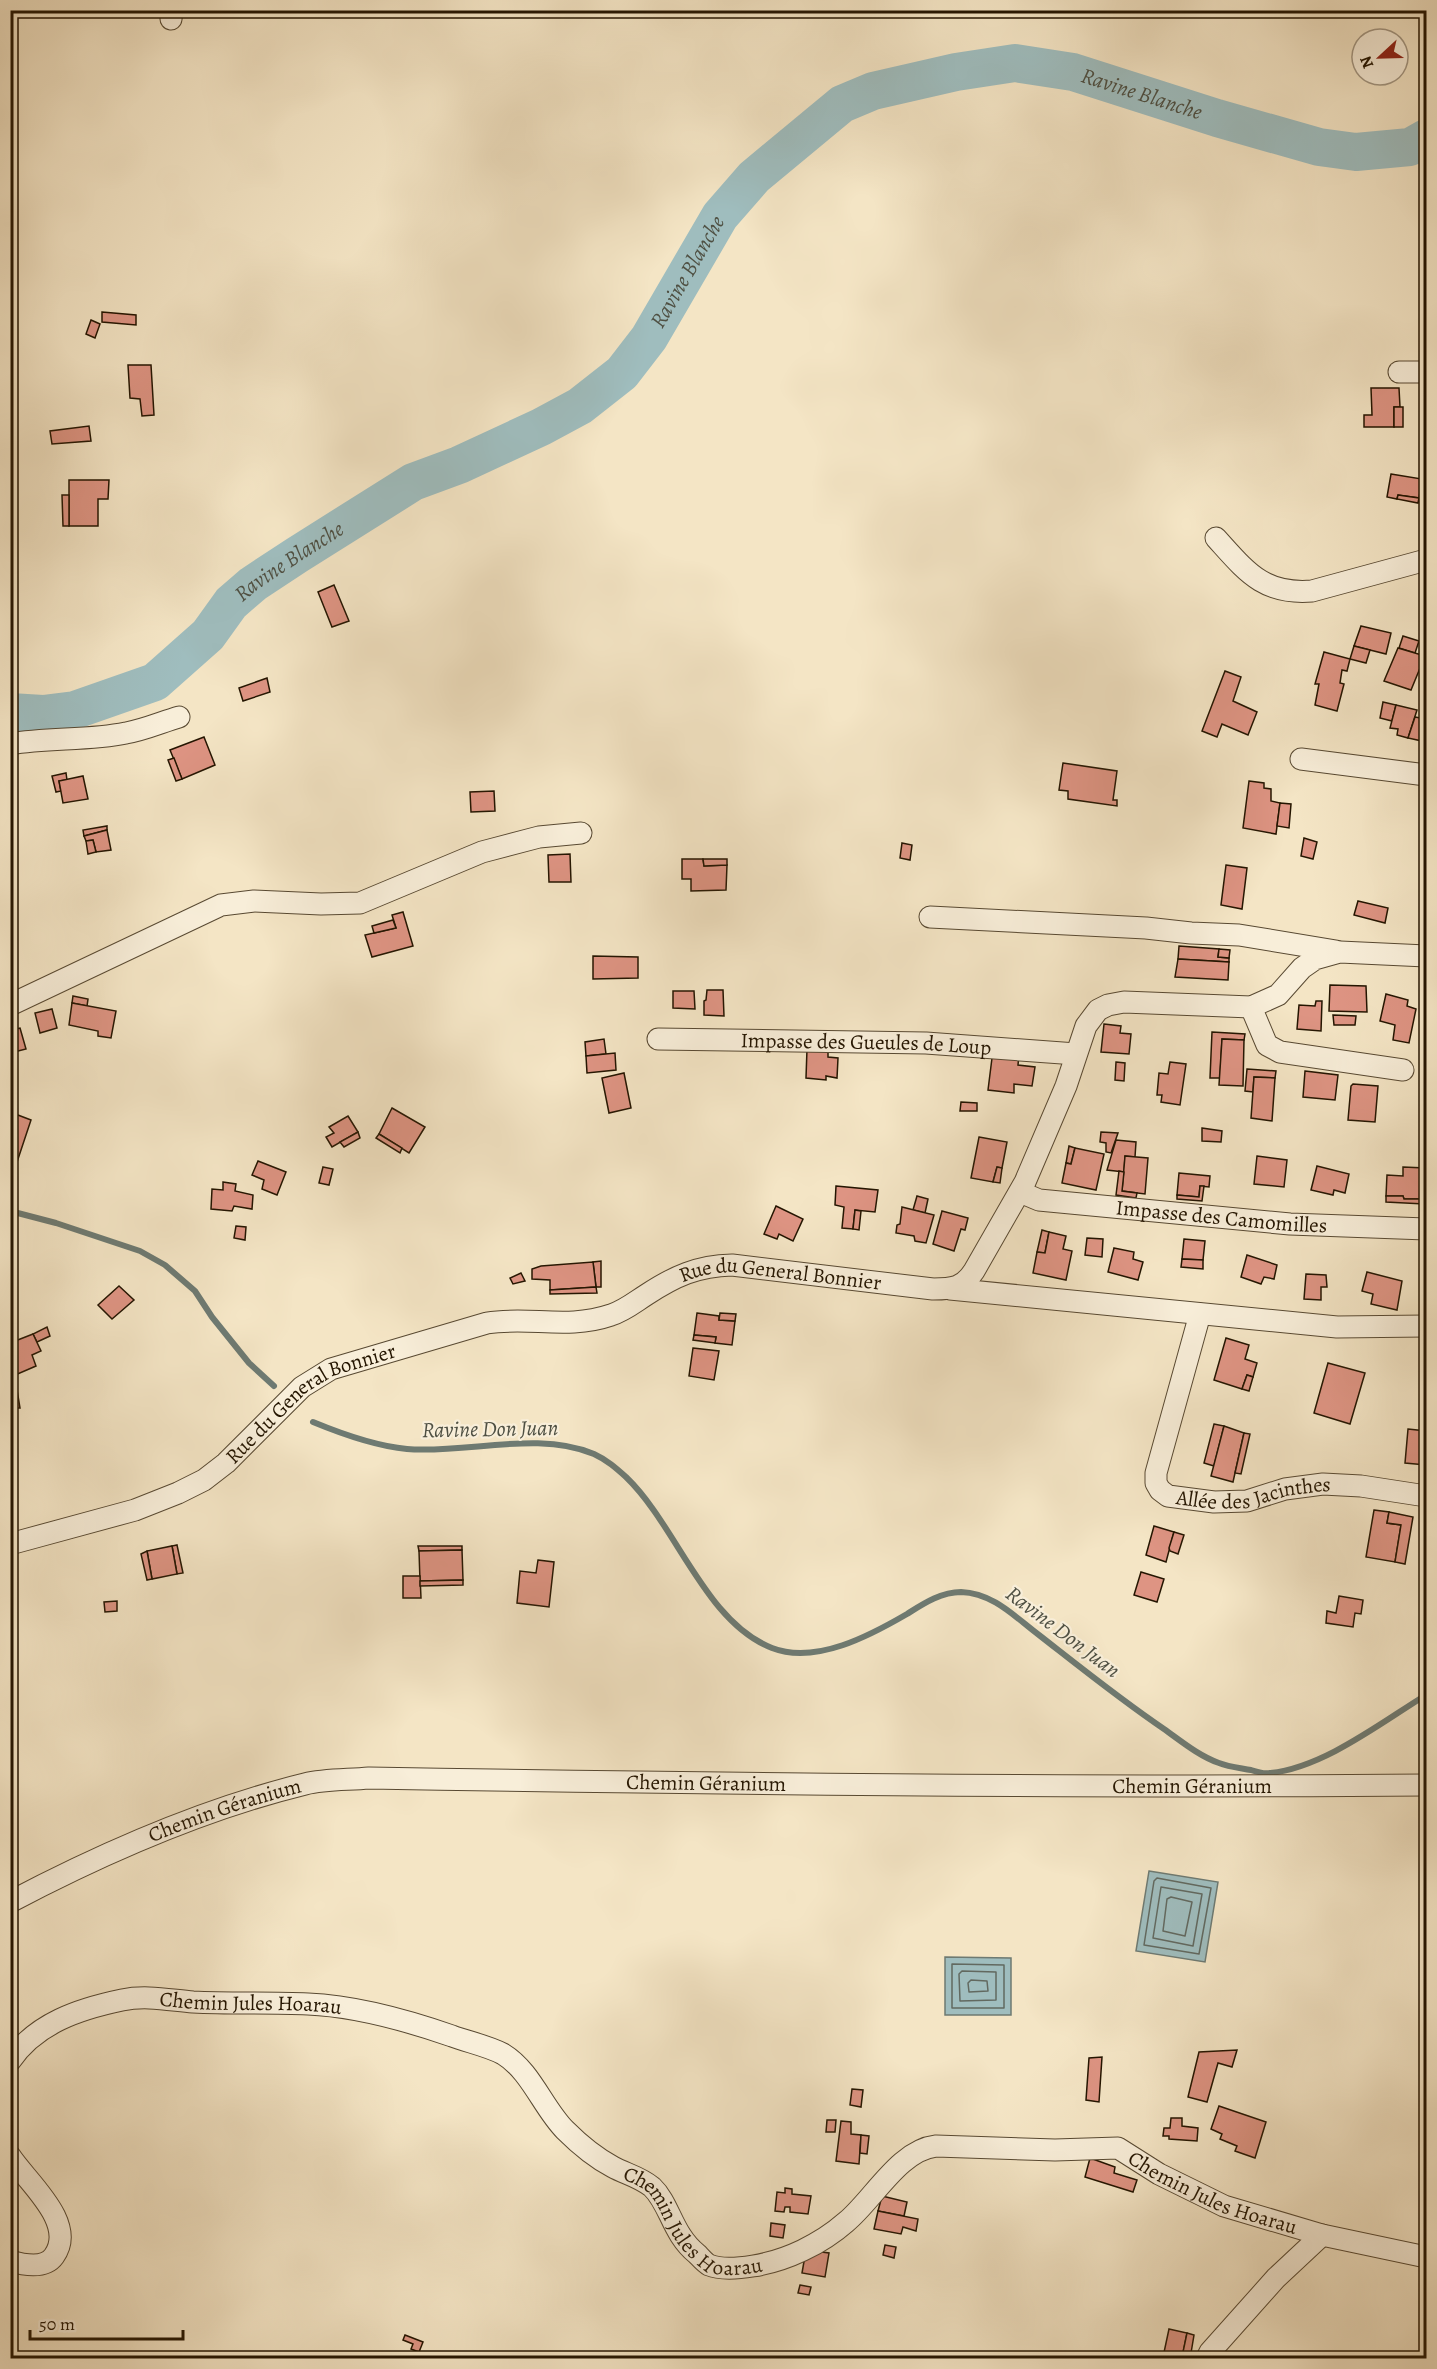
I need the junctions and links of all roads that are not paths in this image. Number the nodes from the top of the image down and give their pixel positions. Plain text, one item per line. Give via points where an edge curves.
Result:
1 (1399, 372) dead end
2 (1426, 372) edge
3 (1216, 538) dead end
4 (1426, 560) edge
5 (179, 717) dead end
6 (10, 744) edge
7 (1301, 759) dead end
8 (1426, 775) edge
9 (581, 833) dead end
10 (930, 916) dead end
11 (1340, 952) junction
12 (1426, 956) edge
13 (10, 1005) edge
14 (1251, 1007) junction
15 (657, 1039) dead end
16 (1076, 1054) junction
17 (1403, 1070) dead end
18 (1020, 1192) junction
19 (1426, 1229) edge
20 (950, 1289) junction
21 (1200, 1314) junction
22 (1426, 1326) edge
23 (1426, 1496) edge
24 (10, 1544) edge
25 (1426, 1785) edge
26 (10, 1902) edge
27 (10, 2061) edge
28 (10, 2156) edge
29 (1322, 2235) junction
30 (1426, 2257) edge
31 (10, 2261) edge
32 (1207, 2358) edge

1 - 2 street
3 - 4 street via 1248,574 1263,584 1295,592 1312,591
5 - 6 street via 127,733
7 - 8 street
9 - 13 street via 539,837 482,852 360,903 254,901 222,905
10 - 11 street via 1239,935
11 - 12 street
11 - 14 street via 1315,959 1278,994
14 - 16 street via 1124,1002 1108,1005 1098,1010 1086,1026
14 - 17 street via 1268,1045 1280,1053
15 - 16 street, Impasse des Gueules de Loup via 927,1043
16 - 18 street
18 - 19 street, Impasse des Camomilles via 1039,1200 1290,1224
18 - 20 street via 968,1281
20 - 21 street
20 - 24 street, Rue du General Bonnier via 709,1266 676,1277 611,1315 580,1323 487,1323 332,1369 302,1387 226,1463 178,1493 135,1510
21 - 22 street via 1337,1327
21 - 23 street, Allée des Jacinthes via 1156,1473 1160,1490 1176,1498 1231,1503 1323,1484
25 - 26 street, Chemin Géranium via 845,1786 369,1778 307,1784 213,1812 75,1868
27 - 29 street, Chemin Jules Hoarau via 41,2028 60,2019 123,2000 144,1998 310,2004 435,2030 503,2055 519,2068 564,2129 597,2157 652,2187 677,2232 709,2265 744,2268 766,2264 815,2244 846,2223 904,2160 936,2146 1118,2148 1159,2174 1224,2205
28 - 31 street via 51,2208 60,2238 52,2259 26,2265
29 - 30 street, Chemin Jules Hoarau
29 - 32 street via 1276,2278

